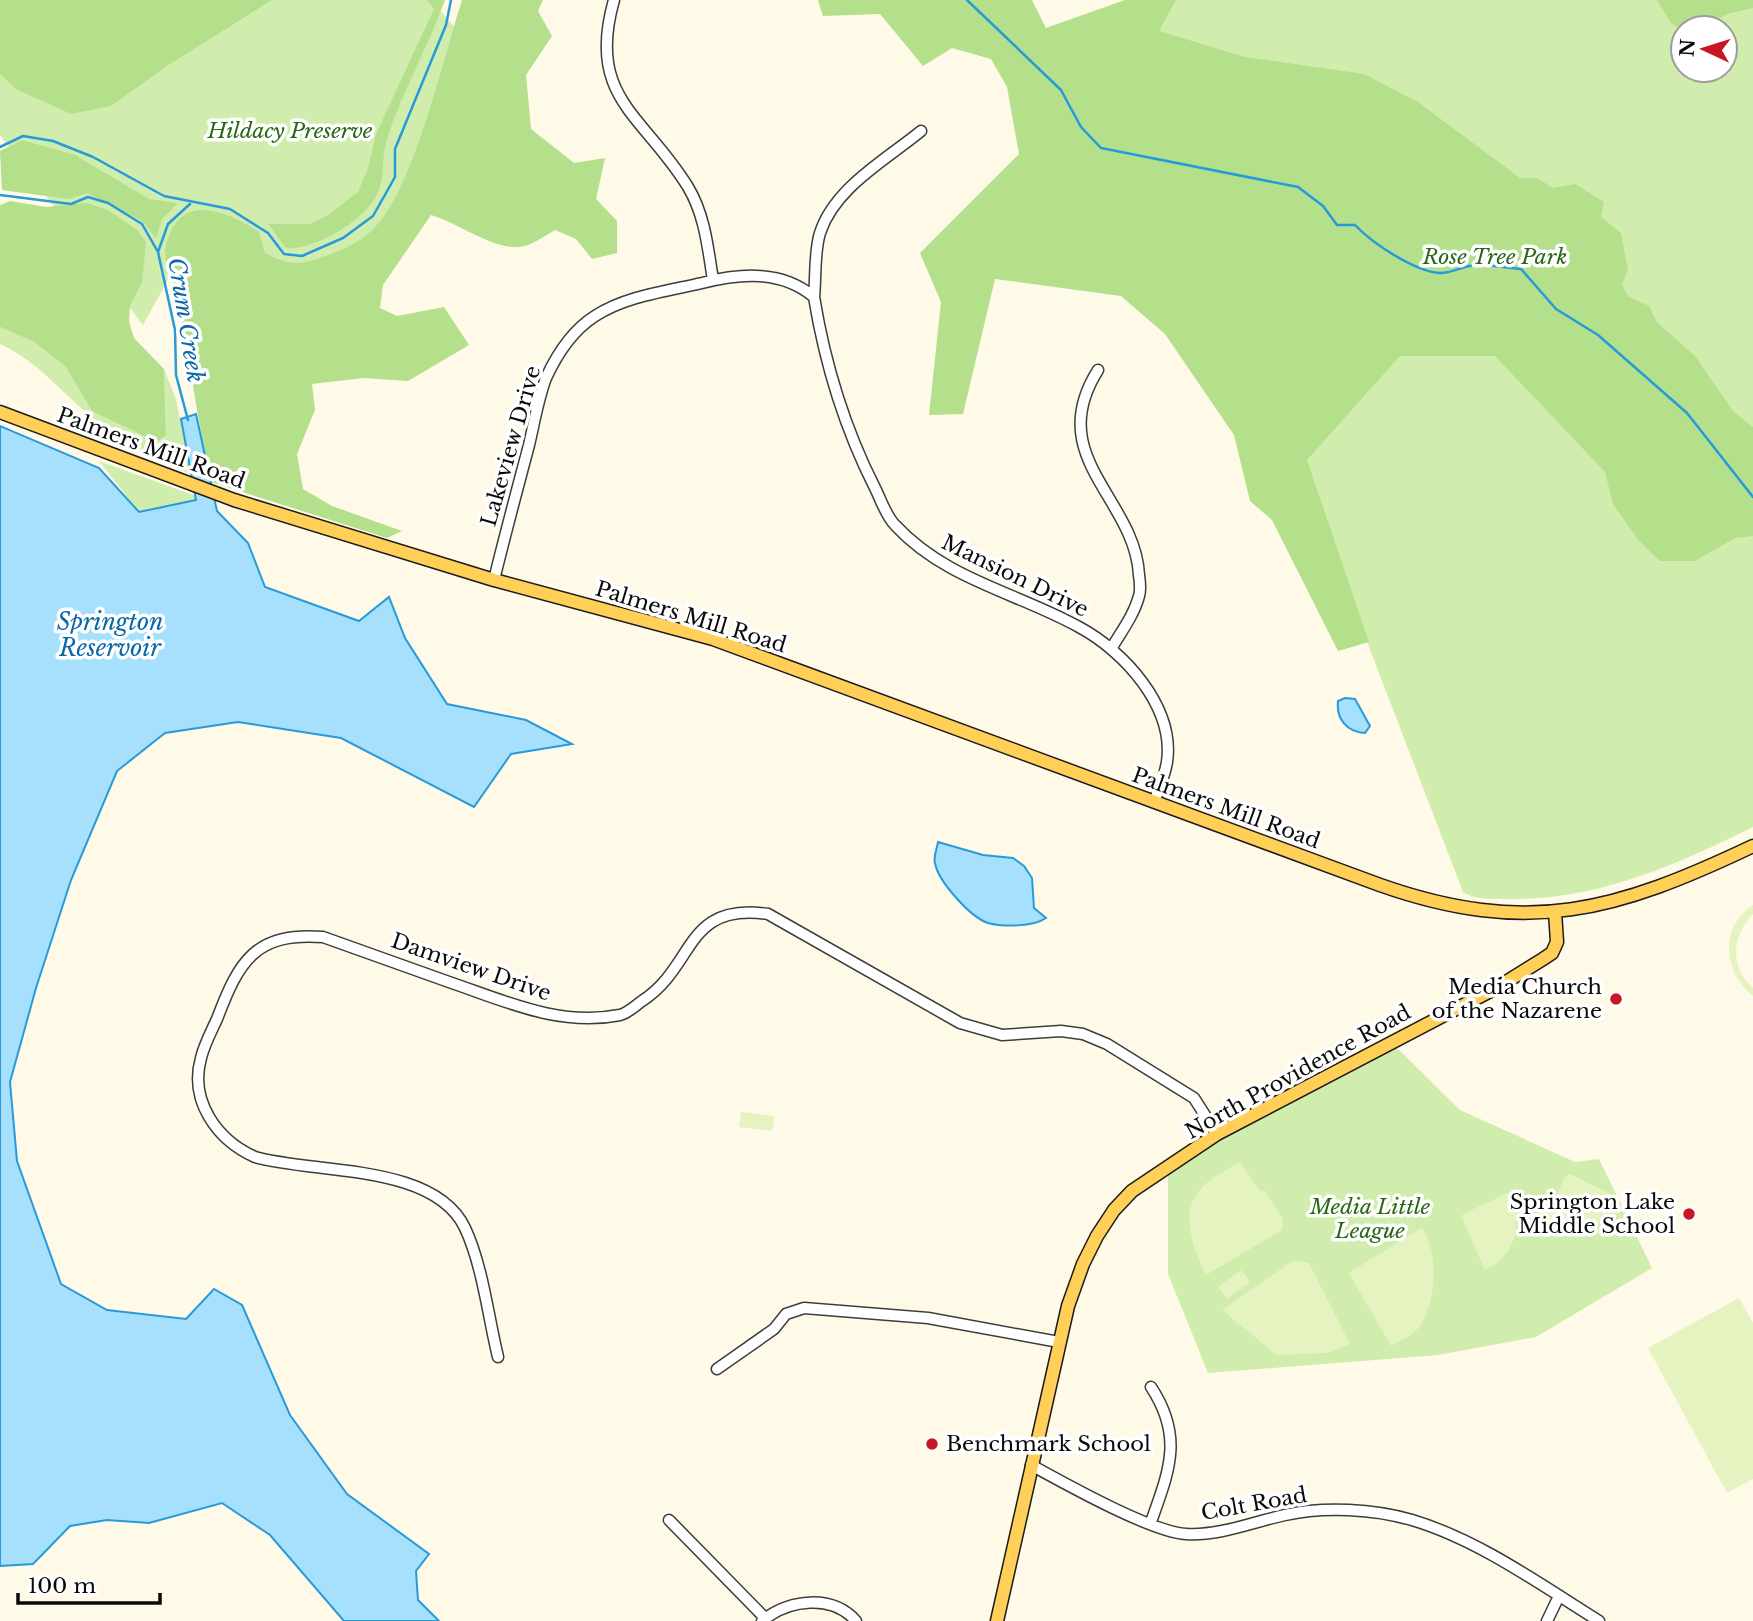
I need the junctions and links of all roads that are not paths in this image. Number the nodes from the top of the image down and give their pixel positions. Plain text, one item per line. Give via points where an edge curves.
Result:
1 (614, 0) edge
2 (922, 131) dead end
3 (713, 280) junction
4 (814, 297) junction
5 (1098, 370) dead end
6 (0, 412) edge
7 (494, 580) junction
8 (1111, 649) junction
9 (1154, 802) junction
10 (1753, 846) edge
11 (1555, 912) junction
12 (1217, 1134) junction
13 (1059, 1342) junction
14 (498, 1357) dead end
15 (717, 1369) dead end
16 (1151, 1387) dead end
17 (1031, 1465) junction
18 (669, 1520) dead end
19 (1151, 1522) junction
20 (1559, 1596) junction
21 (764, 1619) edge
22 (856, 1621) edge
23 (997, 1621) edge
24 (1547, 1621) edge
25 (1599, 1621) edge

1 - 3 street via 605,56 611,83 689,189 702,218
2 - 4 street via 845,192 830,212 820,234
3 - 4 street, Lakeview Drive via 773,277 799,285
3 - 7 street, Lakeview Drive via 623,302 596,315 564,345 546,380
4 - 8 street, Mansion Drive via 847,430 892,523 925,554 964,577 1080,627
5 - 8 street via 1087,388 1082,411 1083,452 1129,531 1139,563 1140,594
6 - 7 main road, Palmers Mill Road via 233,500
7 - 9 main road, Palmers Mill Road via 713,639
8 - 9 street, Mansion Drive via 1143,682 1162,718 1167,761
9 - 11 main road, Palmers Mill Road via 1404,894 1475,911
10 - 11 main road via 1647,893
11 - 12 main road, North Providence Road via 1557,942 1547,957
12 - 13 main road, North Providence Road via 1132,1191 1114,1210 1083,1264
12 - 14 street, Damview Drive via 1194,1098 1107,1044 1072,1032 1002,1035 960,1023 768,914 744,910 720,916 701,929 660,990 623,1014 584,1019 536,1012 323,937 291,935 274,941 237,972 200,1060 199,1090 214,1126 255,1157 386,1178 422,1188 448,1205 465,1227
13 - 15 street via 928,1318 804,1308 786,1314 774,1329
13 - 17 main road, North Providence Road
16 - 19 street via 1163,1404 1172,1433 1172,1457
17 - 19 street, Colt Road
17 - 23 main road, North Providence Road
18 - 21 street
19 - 20 street, Colt Road via 1184,1534 1327,1511 1411,1520 1460,1539
20 - 24 street
20 - 25 street, Colt Road
21 - 22 street via 799,1603 826,1602

